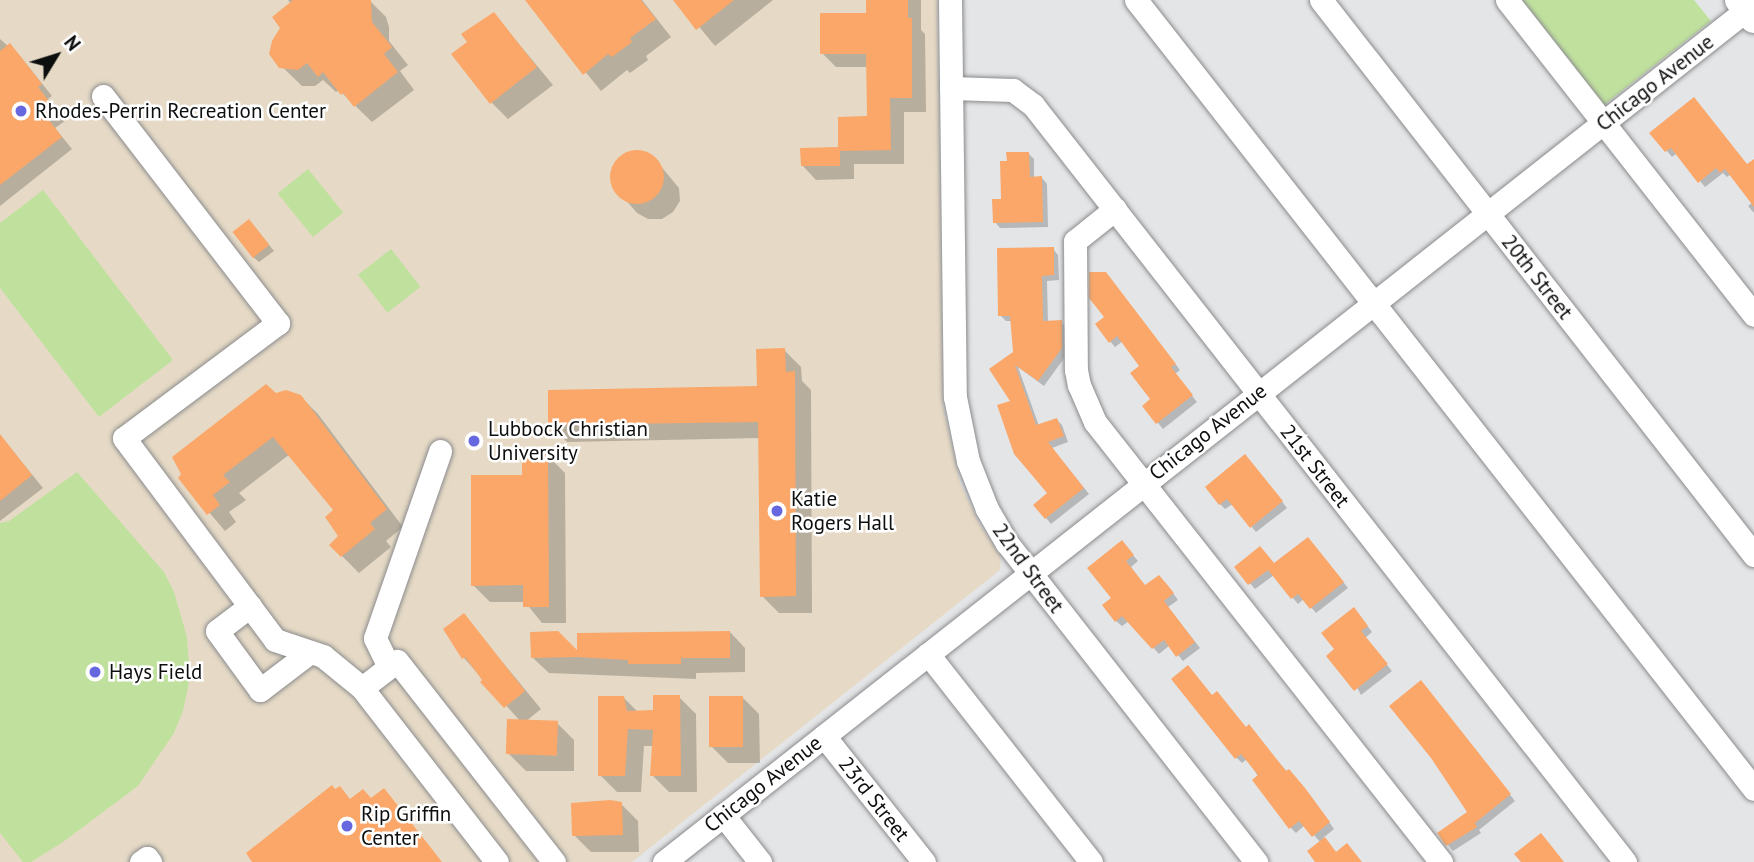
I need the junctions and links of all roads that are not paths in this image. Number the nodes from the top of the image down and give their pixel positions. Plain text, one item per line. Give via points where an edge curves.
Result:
1 (950, 0) edge
2 (1136, 0) edge
3 (1321, 0) edge
4 (1507, 0) edge
5 (1749, 8) edge
6 (951, 88) junction
7 (103, 96) dead end
8 (1604, 123) junction
9 (1115, 209) junction
10 (1487, 213) junction
11 (1372, 303) junction
12 (1754, 315) edge
13 (1257, 392) junction
14 (440, 451) dead end
15 (1143, 483) junction
16 (1754, 555) edge
17 (1030, 573) junction
18 (250, 606) junction
19 (310, 652) junction
20 (928, 654) junction
21 (389, 667) junction
22 (362, 688) junction
23 (824, 736) junction
24 (1754, 789) edge
25 (723, 815) junction
26 (141, 862) edge
27 (150, 862) edge
28 (497, 862) edge
29 (554, 862) edge
30 (664, 862) edge
31 (760, 862) edge
32 (923, 862) edge
33 (1091, 862) edge
34 (1256, 862) edge
35 (1441, 862) edge
36 (1625, 862) edge

1 - 6 street, 22nd Street
2 - 11 street
3 - 10 street, 20th Street
4 - 8 street
5 - 8 street, Chicago Avenue
6 - 9 street, 21st Street via 1019,92
6 - 17 street, 22nd Street via 957,418 986,509
7 - 18 street via 278,323 124,438
8 - 10 street, Chicago Avenue
8 - 12 street
9 - 13 street, 21st Street
9 - 15 street via 1075,241 1076,370 1095,422
10 - 11 street, Chicago Avenue
10 - 16 street, 20th Street
11 - 13 street, Chicago Avenue
11 - 24 street
13 - 15 street, Chicago Avenue
13 - 36 street, 21st Street
14 - 21 street via 375,638
15 - 17 street, Chicago Avenue
15 - 35 street
17 - 20 street, Chicago Avenue
17 - 34 street, 22nd Street
18 - 19 street via 275,640
18 - 19 street via 217,631 260,690
19 - 22 street via 323,656
20 - 23 street, Chicago Avenue
20 - 33 street
21 - 22 street
21 - 29 street via 397,661
22 - 28 street
23 - 25 street, Chicago Avenue
23 - 32 street, 23rd Street
25 - 30 street, Chicago Avenue
25 - 31 street
26 - 27 street via 147,858

